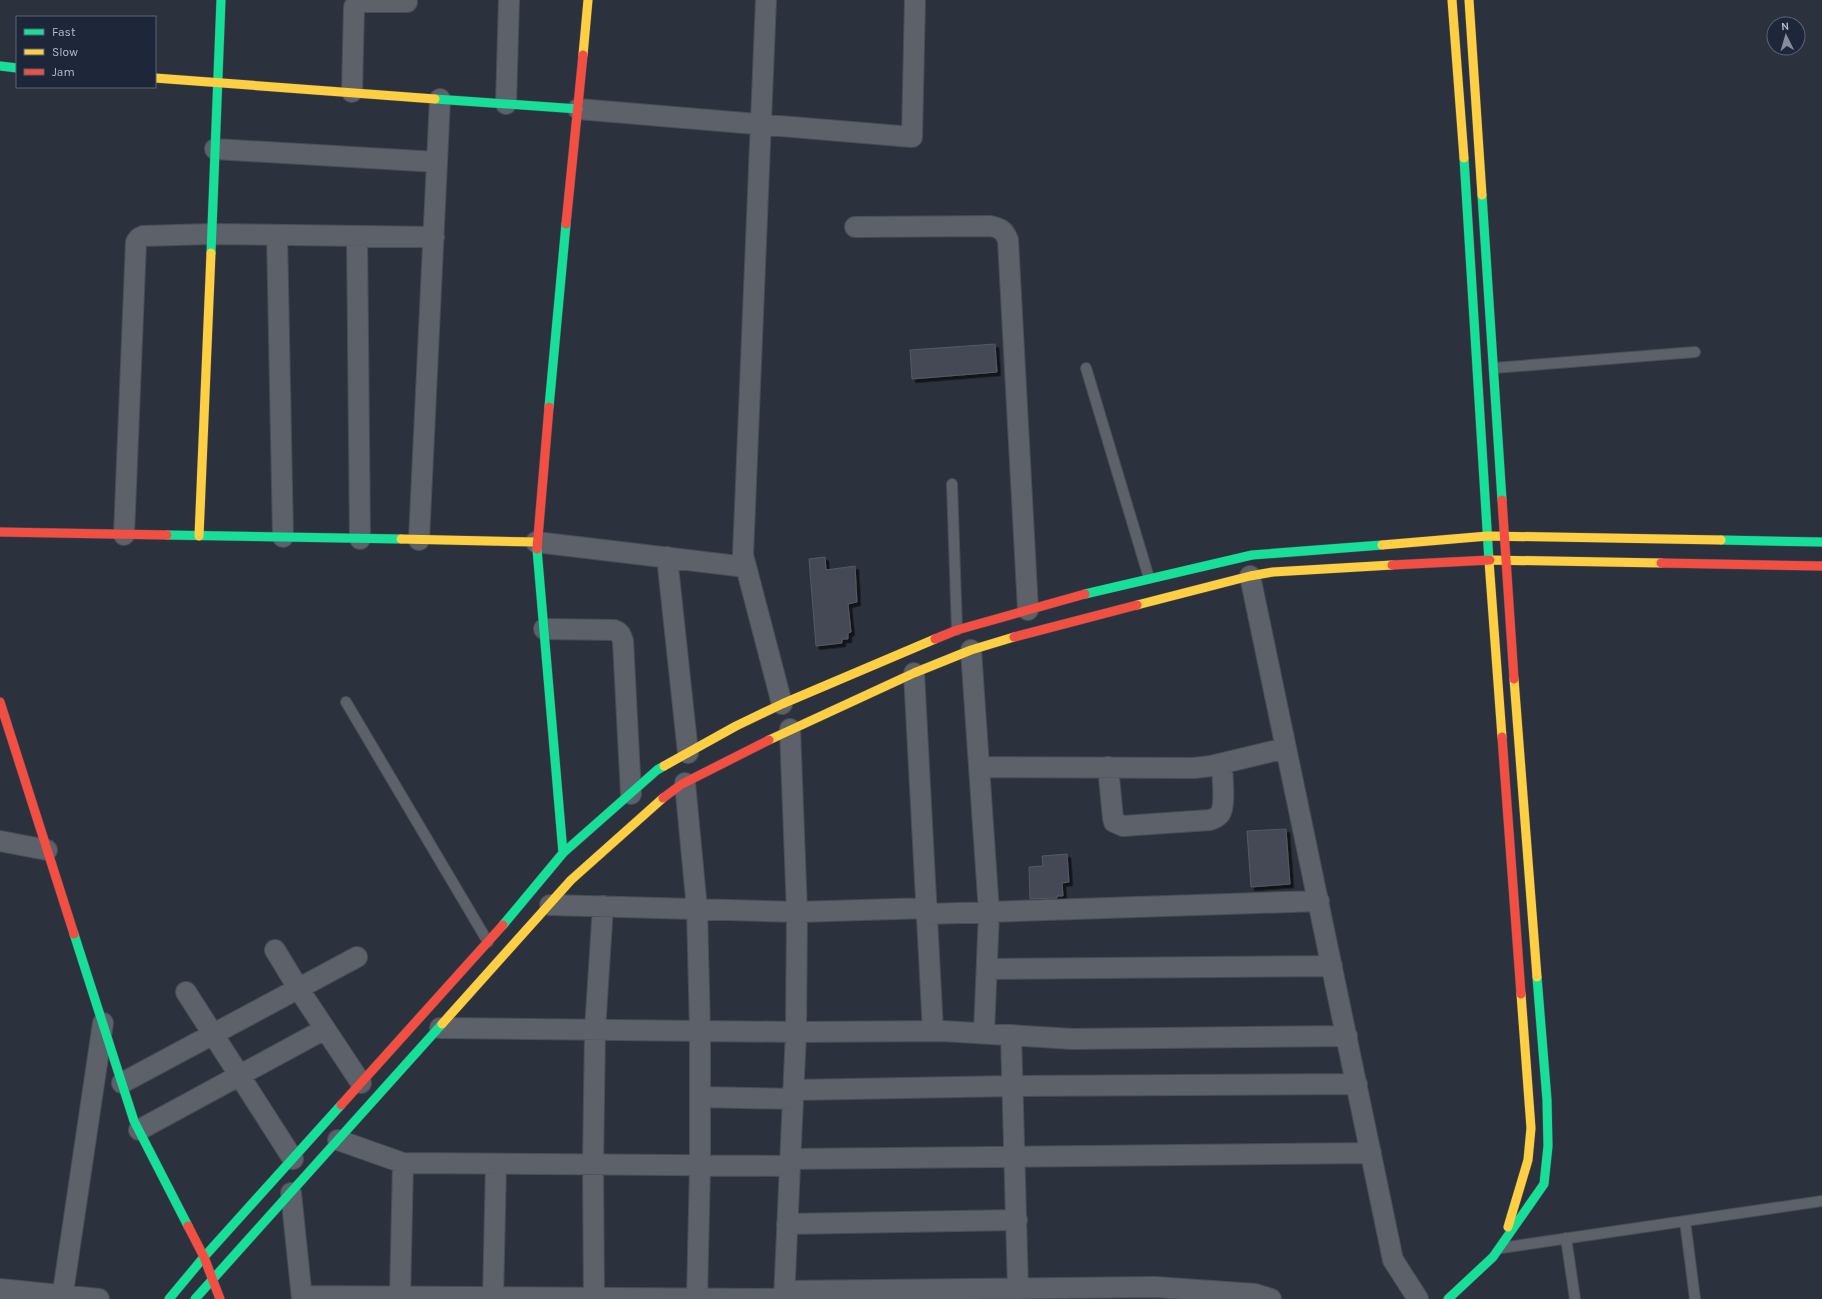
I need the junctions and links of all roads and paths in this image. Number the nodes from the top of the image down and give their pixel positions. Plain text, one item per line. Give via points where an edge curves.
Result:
1 (221, 0) edge
2 (509, 0) edge
3 (588, 0) edge
4 (766, 0) edge
5 (915, 0) edge
6 (1452, 0) edge
7 (1469, 0) edge
8 (407, 2) dead end
9 (0, 66) edge
10 (16, 68) edge
11 (156, 78) edge
12 (217, 82) junction
13 (352, 92) junction
14 (440, 99) junction
15 (506, 104) junction
16 (578, 109) junction
17 (760, 124) junction
18 (215, 149) junction
19 (437, 162) junction
20 (855, 226) dead end
21 (211, 234) junction
22 (277, 235) junction
23 (357, 236) junction
24 (434, 237) junction
25 (1695, 352) dead end
26 (1086, 368) dead end
27 (1494, 368) junction
28 (952, 484) dead end
29 (0, 532) edge
30 (124, 535) junction
31 (199, 536) junction
32 (1488, 536) junction
33 (1505, 536) junction
34 (283, 537) junction
35 (360, 539) junction
36 (419, 540) junction
37 (536, 542) junction
38 (1822, 542) edge
39 (1748, 547) junction
40 (667, 557) junction
41 (1490, 560) junction
42 (1507, 560) junction
43 (1749, 566) junction
44 (1822, 566) edge
45 (746, 567) junction
46 (1250, 576) junction
47 (1149, 578) junction
48 (1028, 610) junction
49 (544, 630) junction
50 (957, 630) junction
51 (971, 650) junction
52 (914, 673) junction
53 (1499, 686) junction
54 (1515, 686) junction
55 (0, 702) edge
56 (346, 702) dead end
57 (782, 704) junction
58 (790, 729) junction
59 (1286, 748) junction
60 (688, 753) junction
61 (1222, 764) junction
62 (979, 767) junction
63 (1108, 768) junction
64 (685, 783) junction
65 (630, 794) junction
66 (1510, 828) junction
67 (1526, 829) junction
68 (0, 841) edge
69 (47, 850) junction
70 (563, 853) junction
71 (1319, 901) junction
72 (550, 905) junction
73 (603, 906) junction
74 (697, 909) junction
75 (928, 911) junction
76 (797, 912) junction
77 (989, 912) junction
78 (1518, 941) junction
79 (488, 942) junction
80 (1535, 942) junction
81 (274, 950) dead end
82 (357, 957) dead end
83 (1332, 966) junction
84 (987, 969) junction
85 (298, 988) junction
86 (186, 992) dead end
87 (1541, 1018) junction
88 (1523, 1019) junction
89 (103, 1023) junction
90 (440, 1028) junction
91 (325, 1029) junction
92 (595, 1030) junction
93 (700, 1031) junction
94 (933, 1031) junction
95 (796, 1032) junction
96 (984, 1033) junction
97 (213, 1034) junction
98 (1011, 1035) junction
99 (1347, 1036) junction
100 (239, 1075) junction
101 (122, 1083) junction
102 (361, 1083) junction
103 (1357, 1084) junction
104 (1014, 1086) junction
105 (793, 1095) junction
106 (700, 1097) junction
107 (1529, 1098) junction
108 (1547, 1100) junction
109 (139, 1130) junction
110 (338, 1140) junction
111 (1371, 1153) junction
112 (1015, 1155) junction
113 (293, 1159) junction
114 (790, 1162) junction
115 (403, 1163) junction
116 (496, 1164) junction
117 (593, 1165) junction
118 (700, 1166) junction
119 (291, 1193) junction
120 (1822, 1201) edge
121 (1017, 1220) junction
122 (1685, 1221) junction
123 (787, 1224) junction
124 (1566, 1238) junction
125 (1503, 1244) junction
126 (204, 1257) junction
127 (213, 1280) junction
128 (0, 1289) edge
129 (1013, 1292) edge
130 (784, 1296) edge
131 (62, 1297) edge
132 (302, 1297) edge
133 (400, 1298) edge
134 (493, 1298) edge
135 (594, 1298) edge
136 (99, 1299) edge
137 (169, 1299) edge
138 (195, 1299) edge
139 (220, 1299) edge
140 (697, 1299) edge
141 (1271, 1299) edge
142 (1418, 1299) edge
143 (1448, 1299) edge
144 (1575, 1299) edge
145 (1695, 1299) edge

1 - 12 main road
2 - 15 street
3 - 16 main road
4 - 17 street
5 - 17 street via 912,137
6 - 32 main road via 1471,253
7 - 27 main road
8 - 13 street via 359,2 354,7
9 - 10 main road
11 - 12 main road
12 - 13 main road
12 - 18 main road
13 - 14 main road
14 - 15 main road
14 - 19 street
15 - 16 main road
16 - 17 street
16 - 37 main road
17 - 45 street via 743,555
18 - 19 street
18 - 21 main road
19 - 24 street
20 - 48 street via 990,226 1005,232 1008,240
21 - 22 street
21 - 30 street via 143,236 136,242
21 - 31 main road
22 - 23 street
22 - 34 street
23 - 24 street
23 - 35 street
24 - 36 street
25 - 27 lane
26 - 47 lane
27 - 33 main road
28 - 50 lane
29 - 30 main road
30 - 31 main road
31 - 34 main road
32 - 33 main road
32 - 41 main road
32 - 47 main road via 1252,555
33 - 39 main road
33 - 42 main road
34 - 35 main road
35 - 36 main road
36 - 37 main road
37 - 40 street
37 - 49 main road
38 - 39 main road
39 - 43 main road
40 - 45 street
40 - 60 street
41 - 42 main road
41 - 46 main road via 1273,572
41 - 53 main road
42 - 43 main road
42 - 54 main road
43 - 44 main road
45 - 57 street
46 - 51 main road
46 - 59 street
47 - 48 main road
48 - 50 main road
49 - 65 street via 619,631 623,641
49 - 70 main road
50 - 57 main road
51 - 52 main road
51 - 62 street
52 - 58 main road
52 - 75 street
53 - 54 main road
53 - 66 main road
54 - 67 main road
55 - 69 main road
56 - 79 lane
57 - 60 main road
58 - 64 main road
58 - 76 street
59 - 61 street
59 - 71 street
60 - 65 main road via 658,770
61 - 63 street via 1194,768
61 - 63 street via 1222,806 1216,818 1123,826 1114,822
62 - 63 street
62 - 77 street
64 - 72 main road via 669,793 571,880
64 - 74 street
65 - 70 main road
66 - 67 main road
66 - 78 main road
67 - 80 main road
68 - 69 street
69 - 89 main road
70 - 79 main road
71 - 77 street
71 - 83 street
72 - 73 street
72 - 90 main road
73 - 74 street
73 - 92 street
74 - 76 street
74 - 93 street
75 - 76 street
75 - 77 street
75 - 94 street
76 - 95 street
77 - 84 street
78 - 80 main road
78 - 88 main road
79 - 102 main road
80 - 87 main road
81 - 85 street
82 - 85 street
83 - 84 street
83 - 99 street
84 - 96 street
85 - 91 street
85 - 97 street
86 - 97 street
87 - 88 main road
87 - 108 main road
88 - 107 main road
89 - 101 main road
89 - 131 street
90 - 92 street
90 - 110 main road
91 - 100 street
91 - 102 street
92 - 93 street
92 - 117 street
93 - 95 street
93 - 106 street
94 - 95 street
94 - 96 street
95 - 105 street
96 - 98 street
97 - 100 street
97 - 101 street
98 - 99 street via 1073,1039
98 - 104 street
99 - 103 street
100 - 109 street
100 - 113 street
101 - 109 main road
102 - 113 main road
103 - 104 street
103 - 111 street
104 - 105 street
104 - 112 street
105 - 106 street
105 - 114 street
106 - 118 street
107 - 108 main road
107 - 125 main road via 1530,1144
108 - 125 main road via 1548,1146 1544,1184
109 - 126 main road
110 - 115 street
110 - 119 main road
111 - 112 street
111 - 142 street via 1393,1260
112 - 114 street
112 - 121 street
113 - 126 main road
114 - 118 street
114 - 123 street
115 - 116 street
115 - 133 street
116 - 117 street
116 - 134 street
117 - 118 street
117 - 135 street
118 - 140 street
119 - 127 main road
119 - 132 street
120 - 122 lane
121 - 123 street
121 - 129 street
122 - 124 lane
122 - 145 lane
123 - 130 street
124 - 125 lane
124 - 144 lane
125 - 143 main road via 1493,1257
126 - 127 main road
126 - 137 main road
127 - 138 main road
127 - 139 main road
128 - 131 street
129 - 130 street
129 - 141 street via 1155,1287 1255,1294
130 - 140 street
131 - 136 street
132 - 133 street
133 - 134 street
134 - 135 street
135 - 140 street

